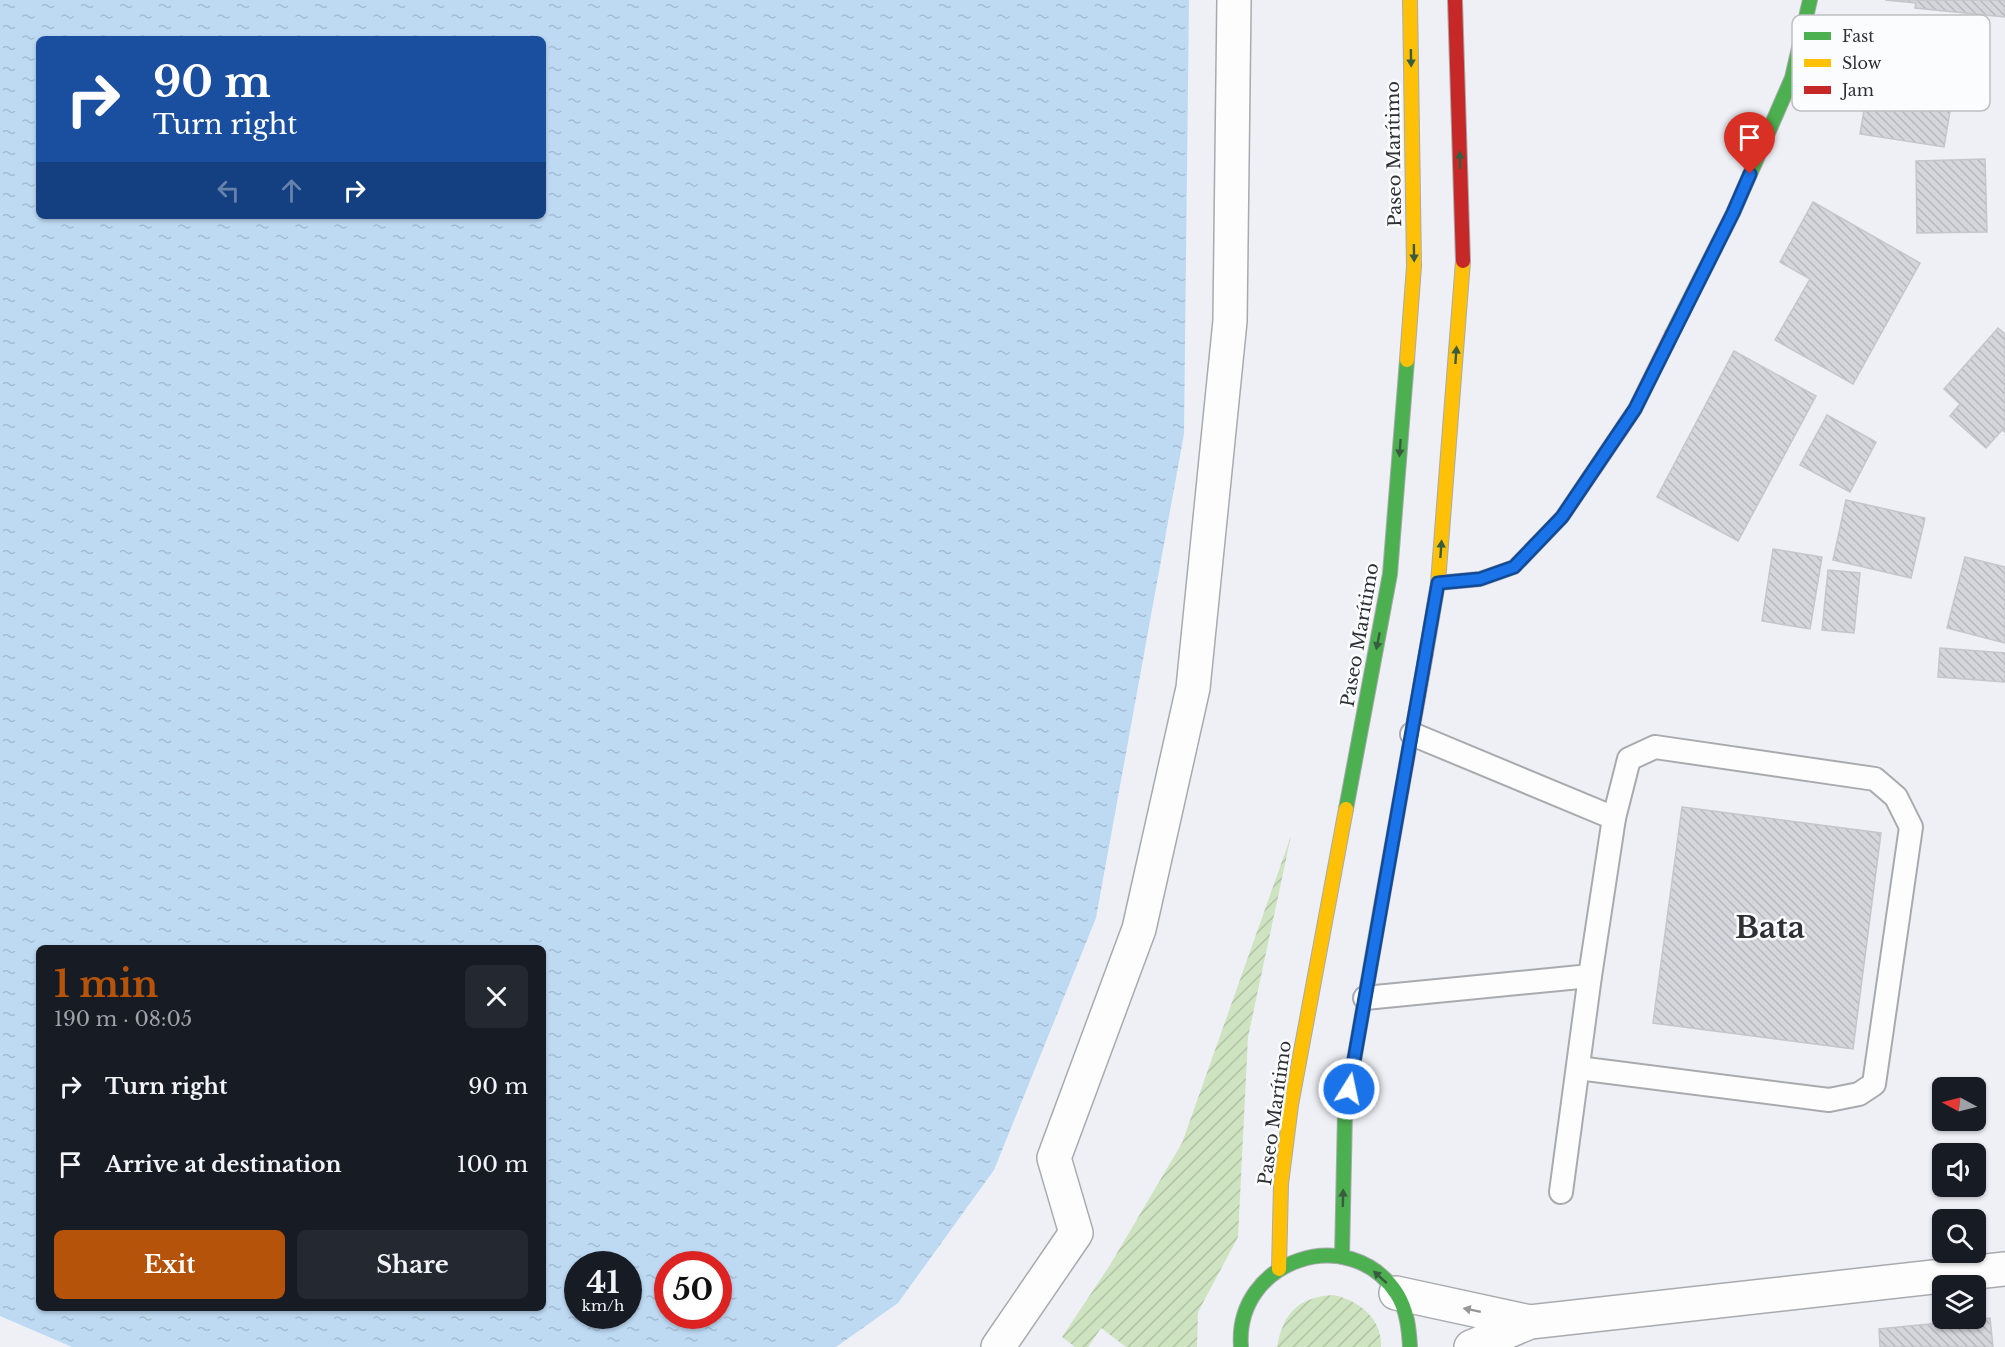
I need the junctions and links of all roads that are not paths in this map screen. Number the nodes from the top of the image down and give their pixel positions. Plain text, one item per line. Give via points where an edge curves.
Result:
1 (1234, 0) edge
2 (1410, 0) edge
3 (1455, 0) edge
4 (1810, 0) edge
5 (1807, 15) edge
6 (1792, 78) edge
7 (1438, 583) junction
8 (1412, 734) junction
9 (1614, 818) junction
10 (1590, 976) junction
11 (1365, 998) junction
12 (1578, 1068) junction
13 (1561, 1192) dead end
14 (1342, 1257) junction
15 (1279, 1269) junction
16 (2005, 1269) edge
17 (1396, 1293) junction
18 (1530, 1322) junction
19 (998, 1347) edge
20 (1241, 1347) edge
21 (1410, 1347) edge
22 (1471, 1347) edge

1 - 19 street via 1230,321 1193,688 1139,929 1054,1158 1076,1233
2 -> 15 main road, Paseo Marítimo via 1414,266 1390,574 1291,1105 1281,1184
7 -> 3 main road via 1463,268
4 - 5 main road
6 - 7 main road via 1733,213 1635,409 1562,517 1514,567 1480,579
7 - 8 main road
8 - 9 lane
8 - 11 main road
9 - 10 lane
9 - 12 lane via 1629,759 1655,747 1875,779 1896,796 1911,827 1874,1084 1859,1094 1829,1100
10 - 11 lane
10 - 12 lane
14 -> 11 main road via 1345,1112
12 - 13 lane
14 - 15 main road via 1320,1255 1299,1259
17 -> 14 main road via 1364,1264
15 - 20 main road via 1258,1289 1244,1314
16 - 18 street
18 -> 17 street
17 - 21 main road via 1408,1320
18 - 22 street

